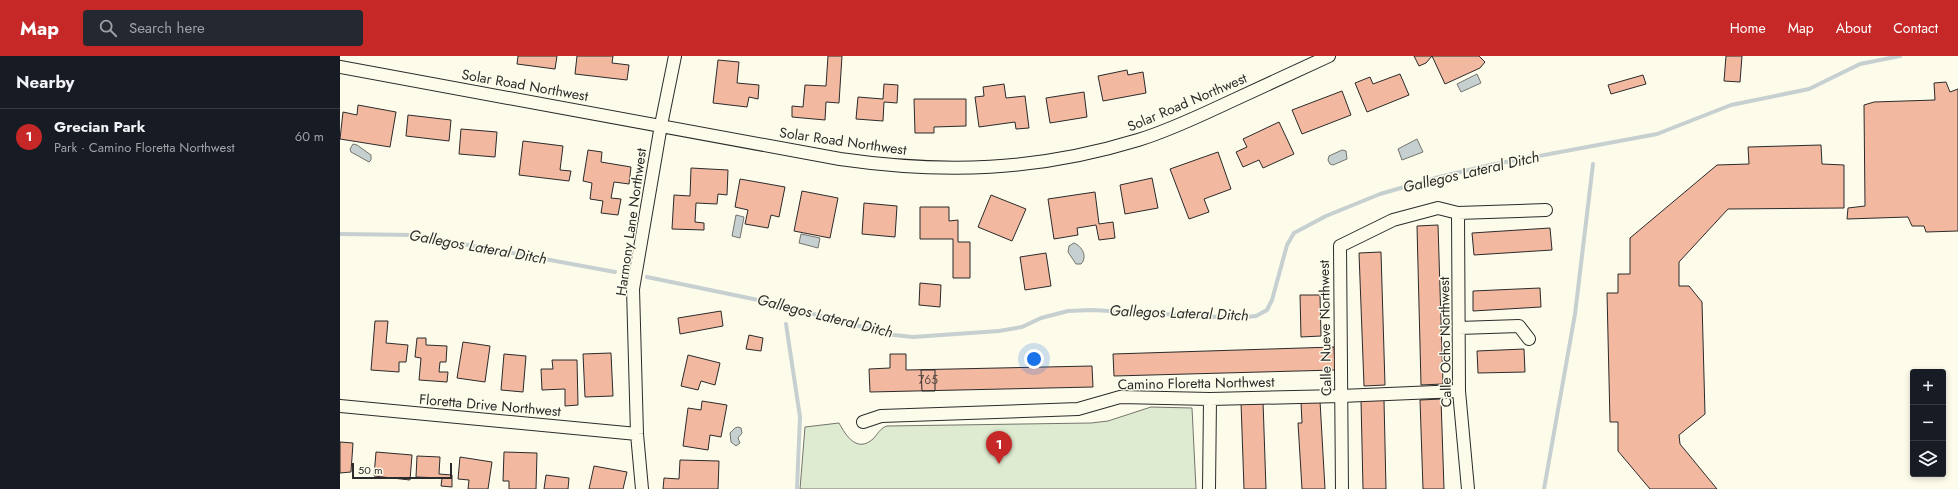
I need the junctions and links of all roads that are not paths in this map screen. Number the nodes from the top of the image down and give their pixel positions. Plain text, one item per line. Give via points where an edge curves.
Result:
1 (676, 56) edge
2 (1329, 56) edge
3 (340, 67) edge
4 (661, 125) junction
5 (1546, 210) dead end
6 (1458, 213) junction
7 (1459, 328) junction
8 (1529, 339) dead end
9 (1459, 391) junction
10 (1341, 396) junction
11 (1210, 398) junction
12 (340, 406) edge
13 (863, 422) dead end
14 (637, 434) junction
15 (642, 489) edge
16 (1209, 489) edge
17 (1342, 489) edge
18 (1468, 489) edge

1 - 4 street, Harmony Lane Northwest
2 - 4 street, Solar Road Northwest via 1191,120 1140,140 1081,156 1020,165 977,169 879,164
3 - 4 street, Solar Road Northwest
4 - 14 street, Harmony Lane Northwest via 633,289
5 - 6 street
6 - 7 street, Calle Ocho Northwest
6 - 10 street, Calle Nueve Northwest via 1438,208 1393,220 1340,246
7 - 8 street via 1519,326
7 - 9 street, Calle Ocho Northwest
9 - 10 street, Camino Floretta Northwest
9 - 18 street, Calle Ocho Northwest
10 - 11 street, Camino Floretta Northwest
10 - 17 street, Calle Nueve Northwest
11 - 13 street, Camino Floretta Northwest via 1120,397 1078,409 881,416
11 - 16 street
12 - 14 street, Floretta Drive Northwest
14 - 15 street, Harmony Lane Northwest

